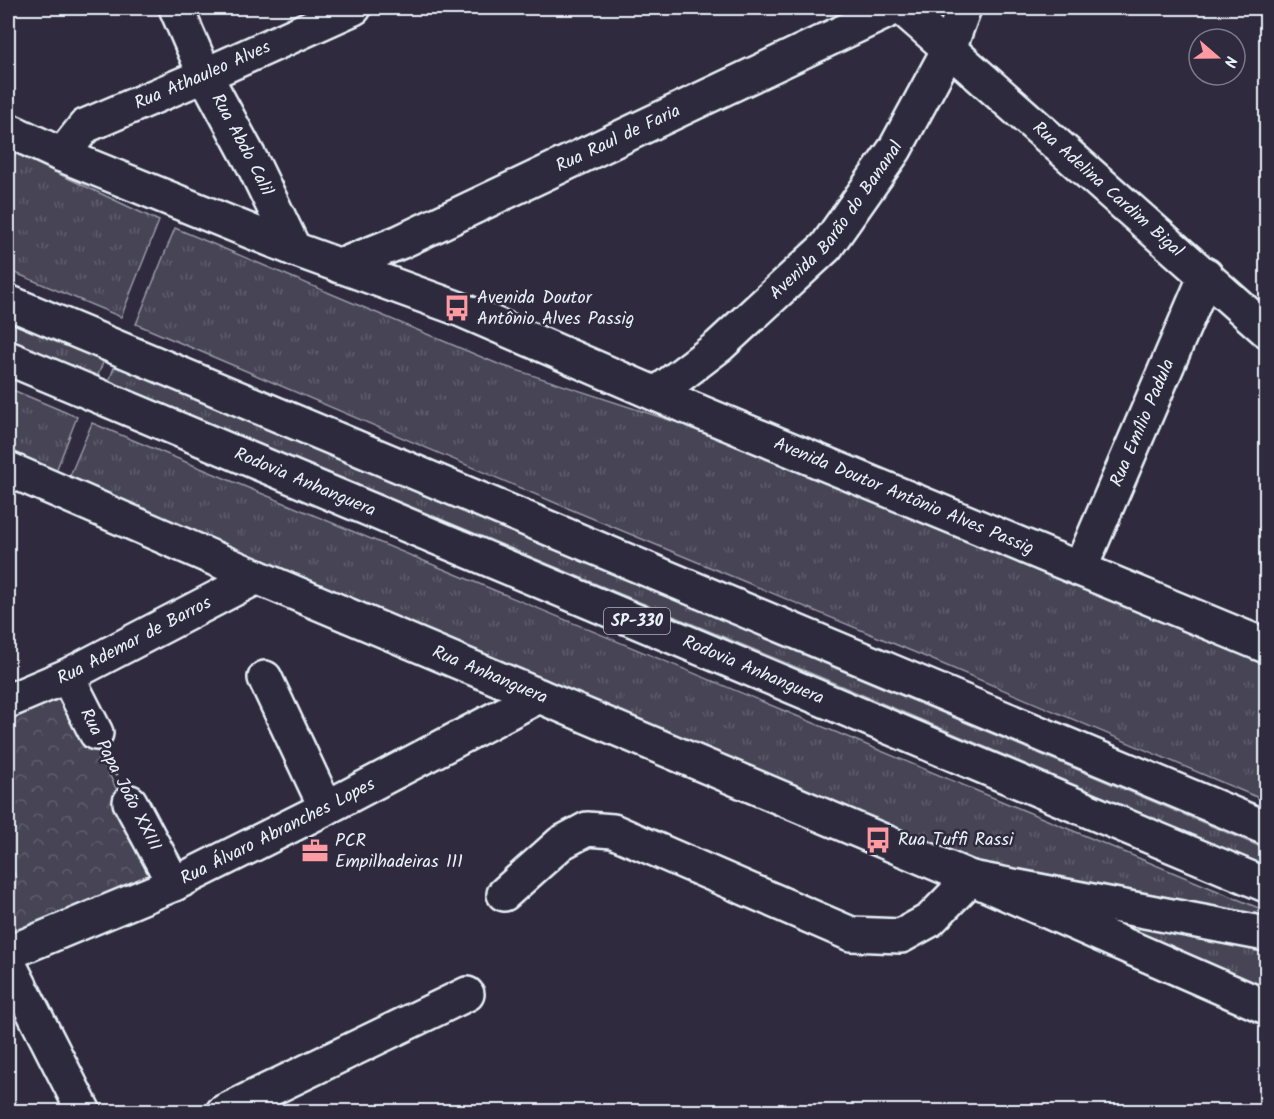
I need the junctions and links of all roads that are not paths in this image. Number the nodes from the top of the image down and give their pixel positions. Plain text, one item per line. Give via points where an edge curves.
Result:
1 (176, 8) edge
2 (354, 8) edge
3 (894, 8) edge
4 (902, 8) edge
5 (964, 8) edge
6 (949, 49) junction
7 (205, 75) junction
8 (8, 130) edge
9 (62, 155) junction
10 (294, 249) junction
11 (340, 266) junction
12 (1206, 275) junction
13 (8, 302) edge
14 (1266, 330) edge
15 (8, 358) edge
16 (656, 394) junction
17 (8, 469) edge
18 (1080, 569) junction
19 (257, 577) junction
20 (1266, 646) edge
21 (67, 676) junction
22 (265, 678) dead end
23 (539, 696) junction
24 (8, 701) edge
25 (96, 733) road end
26 (130, 802) road end
27 (326, 808) junction
28 (1257, 822) edge
29 (970, 879) junction
30 (174, 884) junction
31 (1266, 885) edge
32 (504, 894) dead end
33 (1266, 934) edge
34 (8, 953) edge
35 (8, 962) edge
36 (467, 994) dead end
37 (1266, 1007) edge
38 (84, 1112) edge
39 (223, 1112) edge

1 - 7 main road, Rua Abdo Calil
2 - 7 main road, Rua Athauleo Alves
3 - 11 main road, Rua Raul de Faria via 400,242
4 - 6 main road, Rua Adelina Cardim Bigal
5 - 6 main road, Avenida Barão do Bananal
6 - 12 main road, Rua Adelina Cardim Bigal
6 - 16 main road, Avenida Barão do Bananal via 895,149 826,247 719,346
7 - 9 main road, Rua Athauleo Alves via 85,126
7 - 10 main road, Rua Abdo Calil
8 - 9 main road, Avenida Doutor Antônio Alves Passig
9 - 10 main road, Avenida Doutor Antônio Alves Passig
10 - 11 main road, Avenida Doutor Antônio Alves Passig
11 - 16 main road, Avenida Doutor Antônio Alves Passig via 457,309
12 - 14 main road, Rua Adelina Cardim Bigal
12 - 18 main road, Rua Emílio Padula
13 - 28 main road
15 - 31 main road, Rodovia Anhanguera / SP-330
16 - 18 main road, Avenida Doutor Antônio Alves Passig
17 - 19 main road, Rua Anhanguera
18 - 20 main road, Avenida Doutor Antônio Alves Passig
19 - 21 main road, Rua Ademar de Barros
19 - 23 main road, Rua Anhanguera
21 - 24 main road, Rua Ademar de Barros
21 - 25 main road, Rua Papa João XXIII
22 - 27 main road
23 - 27 main road, Rua Álvaro Abranches Lopes
23 - 29 main road, Rua Anhanguera
26 - 30 main road, Rua Papa João XXIII
27 - 30 main road, Rua Álvaro Abranches Lopes
29 - 32 main road via 930,920 901,936 851,934 613,831 587,829 561,843
29 - 33 main road
29 - 37 main road
30 - 34 main road, Rua Álvaro Abranches Lopes
35 - 38 main road
36 - 39 main road

